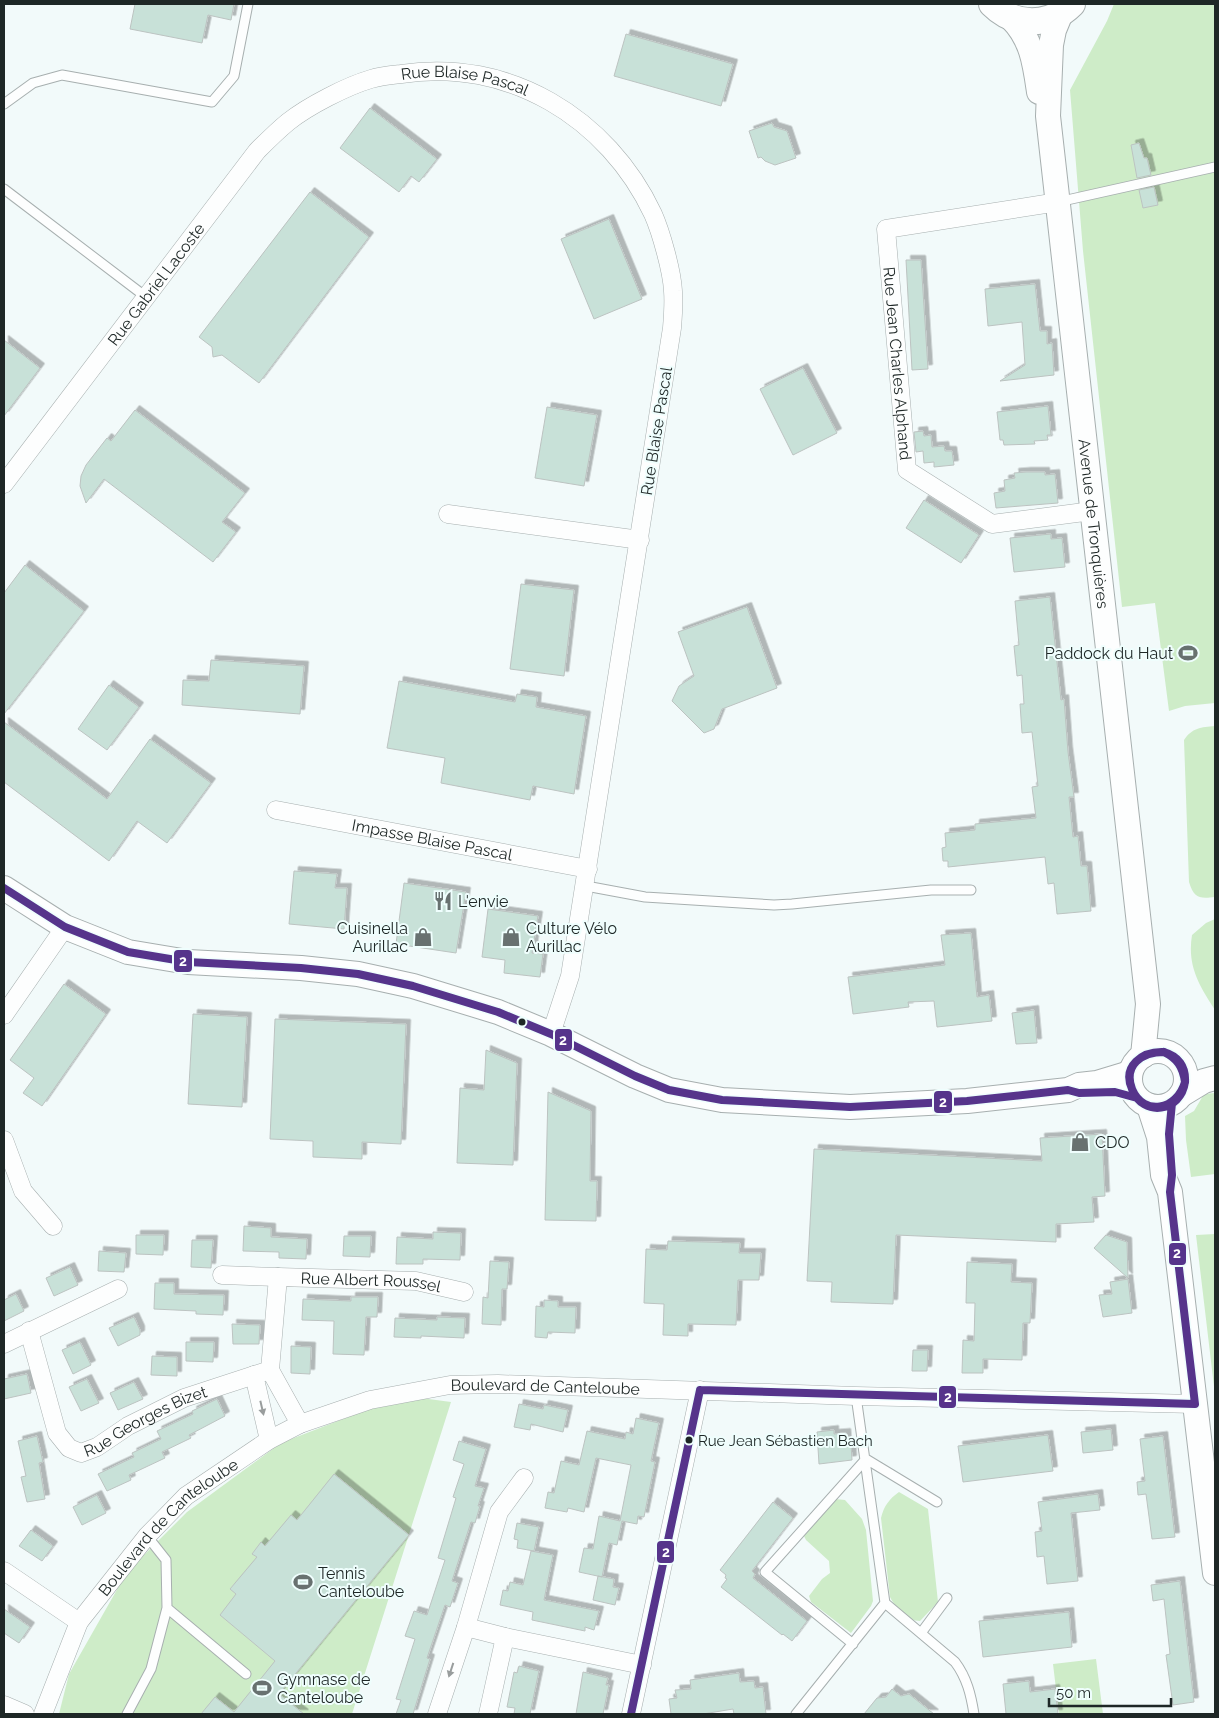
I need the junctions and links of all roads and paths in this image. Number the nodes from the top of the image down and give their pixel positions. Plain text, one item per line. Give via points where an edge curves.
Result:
1 (248, 4) edge
2 (1066, 8) edge
3 (1002, 11) edge
4 (323, 100) joint
5 (5, 102) edge
6 (1048, 116) junction
7 (1215, 167) edge
8 (4, 188) edge
9 (1058, 202) junction
10 (146, 298) junction
11 (4, 484) edge
12 (1092, 511) junction
13 (448, 514) dead end
14 (640, 540) junction
15 (276, 810) dead end
16 (587, 877) junction
17 (4, 888) edge
18 (971, 890) dead end
19 (66, 927) junction
20 (1148, 1004) junction
21 (4, 1014) edge
22 (551, 1034) junction
23 (1177, 1060) junction
24 (1136, 1064) junction
25 (1215, 1068) edge
26 (1215, 1078) edge
27 (1068, 1090) junction
28 (1176, 1099) junction
29 (1143, 1102) junction
30 (4, 1140) edge
31 (1170, 1192) junction
32 (53, 1226) dead end
33 (222, 1275) dead end
34 (278, 1277) junction
35 (118, 1289) dead end
36 (464, 1292) dead end
37 (29, 1331) junction
38 (4, 1344) edge
39 (262, 1372) junction
40 (700, 1390) junction
41 (856, 1396) junction
42 (1195, 1404) junction
43 (300, 1424) junction
44 (269, 1440) junction
45 (866, 1458) junction
46 (524, 1478) dead end
47 (938, 1502) dead end
48 (147, 1536) junction
49 (4, 1571) edge
50 (1215, 1573) edge
51 (947, 1598) dead end
52 (885, 1603) junction
53 (167, 1608) junction
54 (79, 1622) junction
55 (466, 1627) junction
56 (921, 1633) junction
57 (505, 1637) junction
58 (853, 1644) junction
59 (642, 1665) junction
60 (246, 1674) dead end
61 (4, 1706) edge
62 (25, 1714) edge
63 (43, 1714) edge
64 (127, 1714) edge
65 (437, 1714) edge
66 (488, 1714) edge
67 (631, 1714) edge
68 (796, 1714) edge
69 (974, 1714) edge

1 - 5 lane via 234,76 212,102 62,75 33,84
2 - 3 main road via 1040,21 1025,21
2 - 6 street, Avenue de Tronquières via 1054,30 1051,45
3 - 6 street via 1026,36 1040,102
4 - 10 street, Rue Gabriel Lacoste via 288,122 257,151
4 - 14 street, Rue Blaise Pascal via 372,79 422,70 485,76 519,85 563,108 602,140 631,176 653,214 663,242 673,290 672,328
6 - 9 street, Avenue de Tronquières
7 - 9 lane
8 - 10 lane
9 - 12 street, Avenue de Tronquières
9 - 12 street, Rue Jean Charles Alphand via 886,229 906,470 992,524
10 - 11 street, Rue Gabriel Lacoste
12 - 20 street, Avenue de Tronquières
13 - 14 street
14 - 16 street, Rue Blaise Pascal
15 - 16 street, Impasse Blaise Pascal
16 - 18 lane via 646,897 774,905 931,890
16 - 22 street, Rue Blaise Pascal via 570,976
17 - 19 street
19 - 21 street
19 - 22 street via 137,954 188,962 358,974 413,986 498,1012
20 - 23 street, Avenue de Tronquières via 1163,1044
20 - 24 street, Avenue de Tronquières
22 - 27 street via 669,1090 722,1100 850,1107 967,1101
23 - 24 street via 1157,1051
23 - 25 street
23 - 28 street via 1186,1080
24 - 27 street via 1097,1082
24 - 29 street via 1130,1082 1132,1090
26 - 28 street via 1204,1081
27 - 29 street via 1079,1093 1115,1092
28 - 29 street via 1158,1108
28 - 31 street via 1169,1134
29 - 31 street via 1159,1137 1163,1175
30 - 32 street via 23,1192
31 - 42 street
33 - 34 street, Rue Albert Roussel
34 - 36 street, Rue Albert Roussel via 416,1281
34 - 39 street, Rue Albert Roussel
35 - 37 street
37 - 38 street
37 - 39 street, Rue Georges Bizet via 57,1433 69,1448 81,1453 184,1398
39 - 43 street
39 -> 44 street, Rue Albert Roussel
40 - 41 street, Boulevard de Canteloube
40 - 43 street, Boulevard de Canteloube via 450,1385 370,1400
40 - 59 street
41 - 42 street, Boulevard de Canteloube
41 - 45 lane
42 - 50 street
43 - 44 street, Boulevard de Canteloube
44 - 48 street, Boulevard de Canteloube via 186,1496
45 - 47 lane
45 - 52 lane
45 - 58 lane via 765,1572
46 - 55 street via 499,1512
48 - 53 lane via 166,1560
48 - 54 street, Boulevard de Canteloube
49 - 54 street
51 - 56 lane
52 - 56 lane
52 - 58 lane
53 - 60 lane
53 - 64 lane via 151,1669
54 - 63 street, Boulevard de Canteloube
55 - 57 street
55 -> 65 street
56 - 69 lane via 962,1671 972,1697
57 - 59 street
57 - 66 street
58 - 68 lane
59 - 67 street
61 - 62 street

